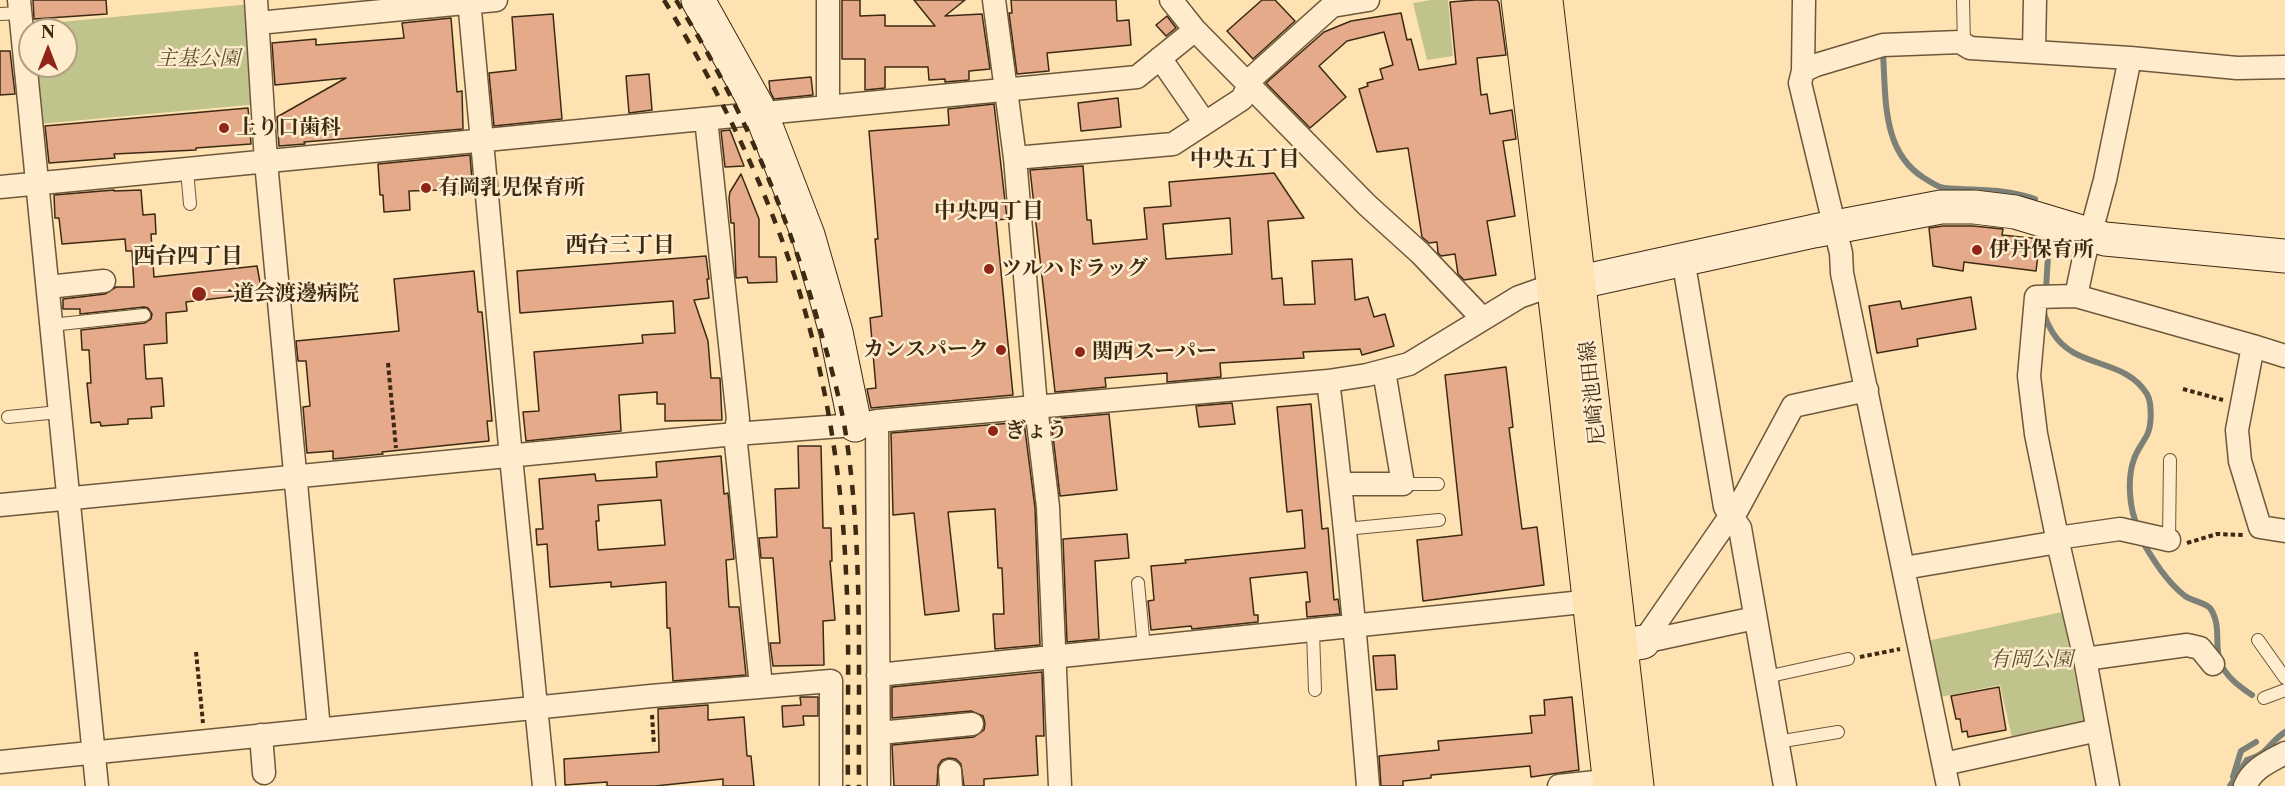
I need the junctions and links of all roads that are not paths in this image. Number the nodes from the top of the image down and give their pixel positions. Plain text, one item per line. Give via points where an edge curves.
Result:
1 (256, 0) edge
2 (496, 0) edge
3 (698, 0) edge
4 (828, 0) edge
5 (994, 0) edge
6 (1171, 0) edge
7 (1368, 0) edge
8 (1518, 0) edge
9 (1546, 0) edge
10 (1804, 0) edge
11 (1963, 0) edge
12 (2035, 0) edge
13 (470, 1) edge
14 (1324, 3) edge
15 (13, 9) edge
16 (258, 23) junction
17 (1195, 30) junction
18 (1964, 44) junction
19 (2034, 51) junction
20 (1160, 58) junction
21 (2130, 58) junction
22 (2285, 67) edge
23 (1803, 71) junction
24 (1249, 84) junction
25 (1007, 88) junction
26 (828, 107) junction
27 (761, 114) junction
28 (706, 119) junction
29 (1204, 123) junction
30 (482, 141) junction
31 (1015, 158) junction
32 (266, 162) junction
33 (187, 170) junction
34 (38, 184) junction
35 (0, 187) edge
36 (190, 204) dead end
37 (1834, 227) junction
38 (2090, 235) junction
39 (2285, 256) edge
40 (1683, 259) junction
41 (104, 282) dead end
42 (1567, 283) junction
43 (48, 287) junction
44 (2076, 296) junction
45 (144, 315) dead end
46 (1483, 319) junction
47 (51, 325) junction
48 (2253, 346) junction
49 (2285, 356) edge
50 (1384, 371) junction
51 (1328, 381) junction
52 (1867, 390) junction
53 (1036, 406) junction
54 (59, 412) junction
55 (8, 417) dead end
56 (866, 423) junction
57 (735, 434) junction
58 (511, 457) junction
59 (2170, 460) dead end
60 (296, 477) junction
61 (1341, 484) junction
62 (1403, 484) junction
63 (1438, 484) dead end
64 (68, 498) junction
65 (0, 505) edge
66 (1731, 515) junction
67 (1439, 520) dead end
68 (1346, 529) junction
69 (2275, 530) edge
70 (2058, 540) junction
71 (2169, 540) joint
72 (1904, 568) junction
73 (1138, 583) dead end
74 (1603, 600) junction
75 (1755, 618) junction
76 (1356, 627) junction
77 (1312, 632) junction
78 (2258, 640) dead end
79 (1632, 644) junction
80 (1144, 648) junction
81 (1054, 657) junction
82 (1848, 659) road end
83 (2085, 659) junction
84 (2213, 664) dead end
85 (878, 675) junction
86 (1766, 677) junction
87 (2285, 678) edge
88 (761, 686) junction
89 (1316, 690) dead end
90 (2285, 690) edge
91 (2264, 698) dead end
92 (536, 708) junction
93 (972, 724) dead end
94 (319, 729) junction
95 (2098, 730) junction
96 (1838, 732) dead end
97 (879, 733) junction
98 (261, 735) junction
99 (1777, 742) junction
100 (94, 753) junction
101 (2285, 753) edge
102 (0, 762) edge
103 (264, 773) dead end
104 (1946, 775) edge
105 (1623, 783) edge
106 (98, 786) edge
107 (544, 786) edge
108 (831, 786) edge
109 (879, 786) edge
110 (1060, 786) edge
111 (1368, 786) edge
112 (1559, 786) edge
113 (1785, 786) edge
114 (2108, 786) edge
115 (2245, 786) edge

1 - 16 street
2 - 13 street
3 - 27 street
4 - 26 street
5 - 25 street
6 - 17 street
7 - 14 street
8 - 42 main road, 尼崎池田線
9 - 42 main road, 尼崎池田線
10 - 23 street
11 - 18 lane
12 - 19 street
13 - 16 street
13 - 30 street
14 - 24 street
15 - 34 street
16 - 32 street
17 - 20 street
17 - 24 street
18 - 19 street via 1970,48
18 - 23 street via 1883,45
19 - 21 street
20 - 25 street via 1137,77
20 - 29 street
21 - 22 street via 2237,68
21 - 38 street via 2104,187
23 - 37 street via 1800,83
24 - 29 street via 1242,99
24 - 46 street
25 - 26 street
25 - 31 street
26 - 27 street
27 - 28 street
27 - 56 street via 808,236
28 - 30 street
28 - 57 street via 738,419
29 - 31 street via 1173,144
30 - 32 street
30 - 58 street
31 - 53 street
32 - 33 street
32 - 60 street
33 - 34 street
33 - 36 lane
34 - 35 street
34 - 43 street
37 - 38 street via 1926,208 1960,207 2015,212
37 - 40 street
37 - 52 street
38 - 39 street
38 - 44 street
40 - 42 street
40 - 66 street via 1725,507
41 - 43 street
42 - 46 street via 1519,297
42 - 74 main road, 尼崎池田線
43 - 47 street
44 - 48 street
44 - 70 street via 2036,297 2029,376 2036,434
45 - 47 lane
46 - 50 street via 1409,364
47 - 54 street
48 - 49 street
48 - 69 street via 2236,430 2240,461 2260,527
50 - 51 street
50 - 62 street
51 - 53 street
51 - 61 street
52 - 66 street via 1793,406
52 - 72 street
53 - 56 street
53 - 81 street via 1048,507
54 - 55 lane
54 - 64 street
56 - 57 street
56 - 85 street
57 - 58 street
57 - 88 street
58 - 60 street
58 - 92 street
59 - 71 lane
60 - 64 street
60 - 94 street
61 - 62 street
61 - 68 street
62 - 63 lane
64 - 65 street
64 - 100 street
66 - 75 street via 1740,528
66 - 79 street
67 - 68 lane
68 - 76 street
70 - 71 street via 2125,530
70 - 72 street
70 - 83 street
72 - 104 street
73 - 80 lane
74 - 76 street
74 - 79 main road, 尼崎池田線
74 - 105 main road, 尼崎池田線
75 - 79 street
75 - 86 street
76 - 77 street
76 - 111 street
77 - 80 street
77 - 89 lane
78 - 87 lane
79 - 105 main road, 尼崎池田線
80 - 81 street
81 - 85 street
81 - 110 street
82 - 86 lane
83 - 84 street via 2187,645 2200,648
83 - 95 street
85 - 97 street
86 - 99 street
88 - 92 street
88 - 108 street via 831,681
90 - 91 lane
92 - 94 street
92 - 107 street
93 - 97 street
94 - 98 street
95 - 104 street
95 - 114 street
96 - 99 lane
97 - 109 street
98 - 100 street
98 - 103 street
99 - 113 street
100 - 102 street
100 - 106 street
101 - 115 street via 2260,766
105 - 112 street

